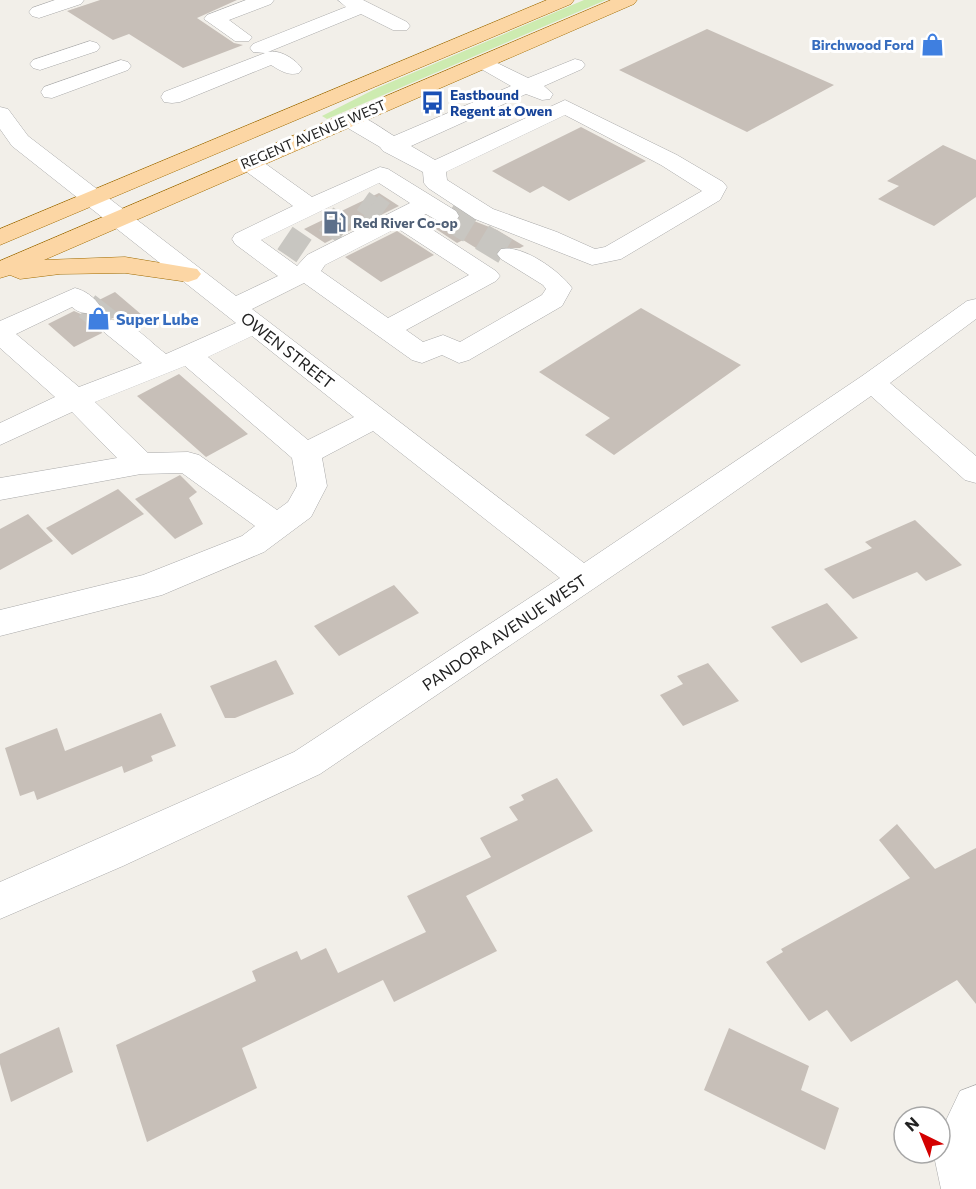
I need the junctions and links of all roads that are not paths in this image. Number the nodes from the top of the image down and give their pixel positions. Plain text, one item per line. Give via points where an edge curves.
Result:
1 (74, 0) edge
2 (264, 0) edge
3 (564, 0) edge
4 (627, 0) edge
5 (355, 3) edge
6 (39, 12) dead end
7 (399, 26) dead end
8 (257, 46) junction
9 (90, 47) dead end
10 (483, 62) junction
11 (40, 64) dead end
12 (575, 65) dead end
13 (121, 66) dead end
14 (292, 69) dead end
15 (529, 87) junction
16 (52, 92) dead end
17 (172, 97) dead end
18 (565, 107) junction
19 (349, 119) junction
20 (3, 123) edge
21 (391, 146) junction
22 (248, 162) junction
23 (434, 169) junction
24 (94, 199) junction
25 (376, 209) junction
26 (117, 218) junction
27 (334, 224) junction
28 (0, 238) edge
29 (296, 254) junction
30 (510, 254) tunnel mouth
31 (0, 272) edge
32 (188, 274) junction
33 (85, 304) tunnel mouth
34 (976, 307) edge
35 (244, 317) junction
36 (113, 328) tunnel mouth
37 (387, 329) junction
38 (0, 333) edge
39 (189, 356) junction
40 (163, 366) junction
41 (873, 382) junction
42 (75, 399) junction
43 (375, 418) junction
44 (0, 435) edge
45 (306, 454) junction
46 (141, 464) junction
47 (976, 473) edge
48 (0, 489) edge
49 (278, 526) junction
50 (583, 579) junction
51 (0, 623) edge
52 (0, 901) edge
53 (976, 1107) edge
54 (964, 1189) edge

1 - 6 street
2 - 8 street via 214,19
3 - 24 main road, REGENT AVENUE WEST
4 - 10 main road, REGENT AVENUE WEST
5 - 7 street
5 - 8 street
8 - 14 street
8 - 17 street
9 - 11 street
10 - 15 street
10 - 19 main road, REGENT AVENUE WEST
12 - 15 street
13 - 16 street
15 - 18 street
15 - 21 street
18 - 23 street
18 - 23 street via 715,187 712,195 612,254 592,257 484,214 436,183
19 - 21 street
19 - 22 main road, REGENT AVENUE WEST
20 - 24 street, OWEN STREET
21 - 23 street
22 - 26 main road, REGENT AVENUE WEST
22 - 27 street
24 - 26 street, OWEN STREET
24 - 28 main road, REGENT AVENUE WEST
25 - 25 street via 437,210 380,174
25 - 27 street
25 - 27 street
25 - 37 street via 487,276
26 - 31 main road, REGENT AVENUE WEST
26 - 32 street, OWEN STREET
27 - 29 street
27 - 29 street
29 - 35 street
29 - 37 street
30 - 37 street via 560,288 553,300 459,354 443,343 422,354
31 - 32 main road via 125,265
32 - 35 street, OWEN STREET
33 - 38 street via 75,296
34 - 41 street, PANDORA AVENUE WEST
35 - 39 street
35 - 43 street, OWEN STREET
36 - 40 street via 109,347 138,346
38 - 42 street
39 - 40 street
39 - 45 street
40 - 42 street
41 - 47 street
41 - 50 street, PANDORA AVENUE WEST
42 - 44 street
42 - 46 street
43 - 45 street
43 - 50 street, OWEN STREET
45 - 49 street via 312,486 300,509
46 - 48 street
46 - 49 street via 188,462
49 - 51 street via 253,543 150,586
50 - 52 street, PANDORA AVENUE WEST via 307,763
53 - 54 street via 960,1134 957,1170

